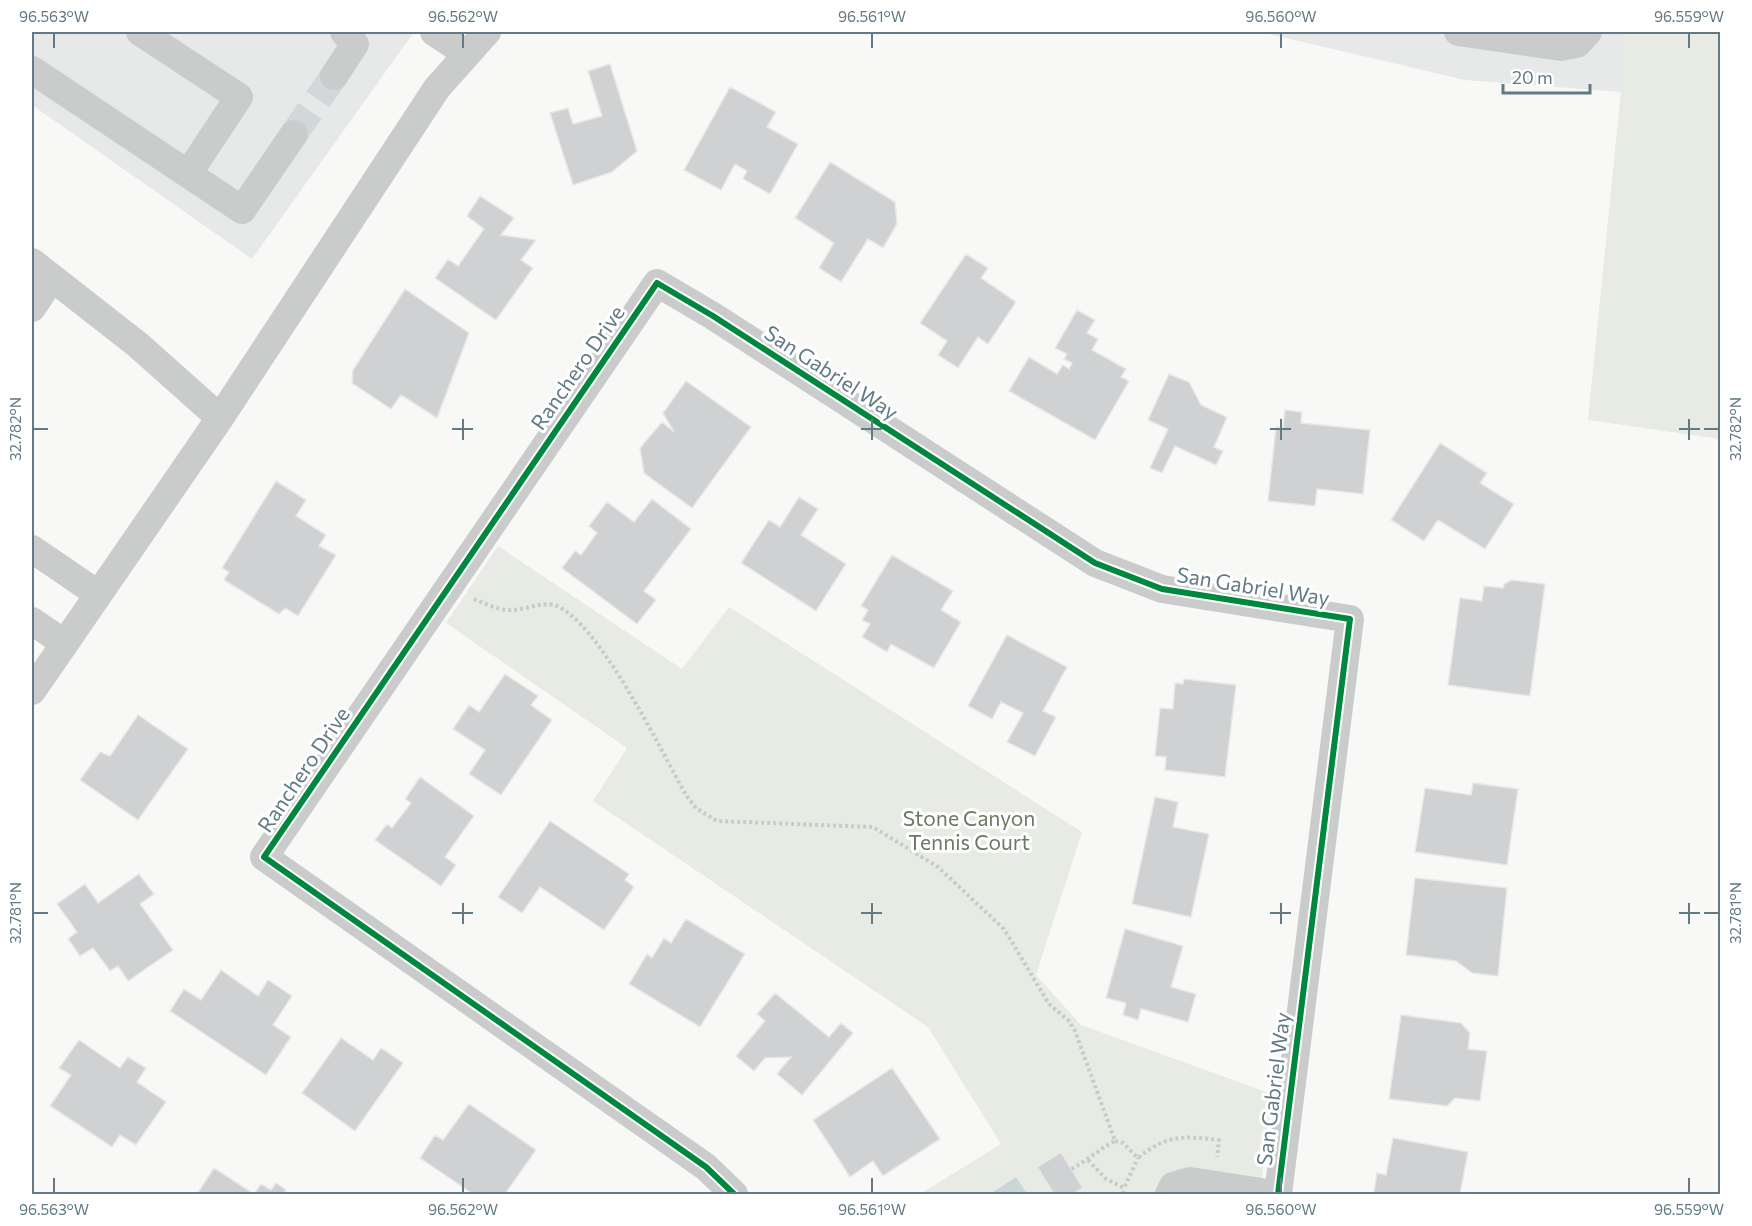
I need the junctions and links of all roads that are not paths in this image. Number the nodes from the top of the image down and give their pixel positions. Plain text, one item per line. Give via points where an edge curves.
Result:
1 (140, 32) edge
2 (344, 32) edge
3 (435, 32) edge
4 (487, 32) edge
5 (1458, 32) edge
6 (1588, 32) edge
7 (466, 54) junction
8 (32, 70) edge
9 (334, 76) tunnel mouth
10 (294, 134) tunnel mouth
11 (188, 174) junction
12 (42, 270) edge
13 (657, 283) joint
14 (32, 308) edge
15 (220, 418) junction
16 (32, 549) edge
17 (98, 594) junction
18 (32, 621) edge
19 (64, 643) junction
20 (32, 691) edge
21 (734, 1194) edge
22 (1169, 1194) edge
23 (1276, 1194) edge

1 - 11 street via 239,97
2 - 9 street via 355,44
3 - 7 street
4 - 7 street
5 - 6 street via 1561,47 1577,44
7 - 15 street via 437,88
8 - 11 street
10 - 11 street via 242,210
12 - 14 street
12 - 15 street via 138,345
13 - 21 street, Ranchero Drive via 264,857 706,1167
13 - 23 street, San Gabriel Way via 1095,563 1162,589 1350,619
15 - 17 street
16 - 17 street
17 - 19 street
18 - 19 street
19 - 20 street
22 - 23 street via 1173,1186 1190,1181

